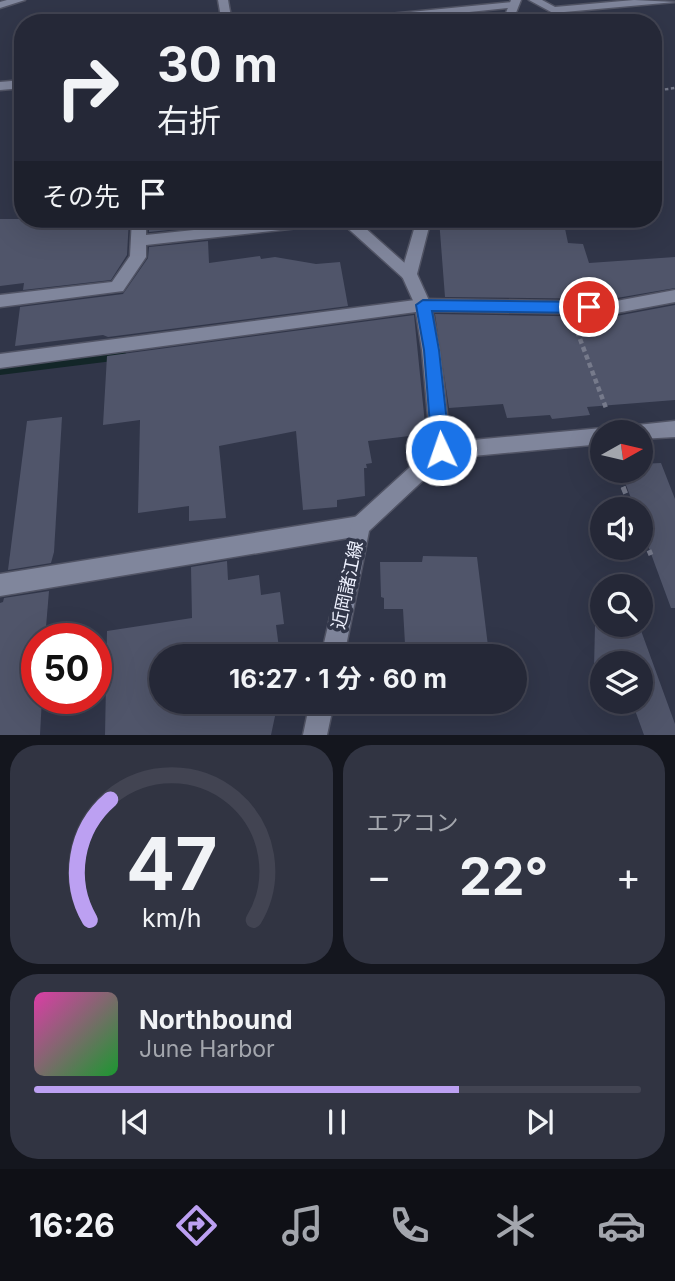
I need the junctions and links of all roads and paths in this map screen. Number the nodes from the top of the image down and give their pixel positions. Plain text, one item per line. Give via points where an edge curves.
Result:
1 (20, 0) edge
2 (534, 0) edge
3 (673, 1) edge
4 (514, 2) edge
5 (0, 5) edge
6 (408, 14) edge
7 (139, 228) edge
8 (258, 228) edge
9 (356, 228) edge
10 (422, 228) edge
11 (140, 241) junction
12 (409, 274) junction
13 (675, 296) edge
14 (0, 301) edge
15 (423, 305) junction
16 (577, 330) dead end
17 (0, 360) edge
18 (604, 420) edge
19 (675, 429) edge
20 (590, 430) edge
21 (653, 431) edge
22 (441, 450) junction
23 (360, 526) junction
24 (0, 585) edge
25 (335, 644) edge
26 (319, 714) edge
27 (315, 735) edge

1 - 5 street
2 - 3 street via 553,10
4 - 6 street
7 - 11 street
8 - 11 street
9 - 12 street
10 - 12 street
11 - 14 street via 138,257 117,287
12 - 15 street
13 - 15 street via 611,308
15 - 17 street
15 - 22 street
16 - 18 path
19 - 21 street
20 - 22 street
22 - 23 street, 近岡諸江線
23 - 24 street
23 - 25 street, 近岡諸江線
26 - 27 street

